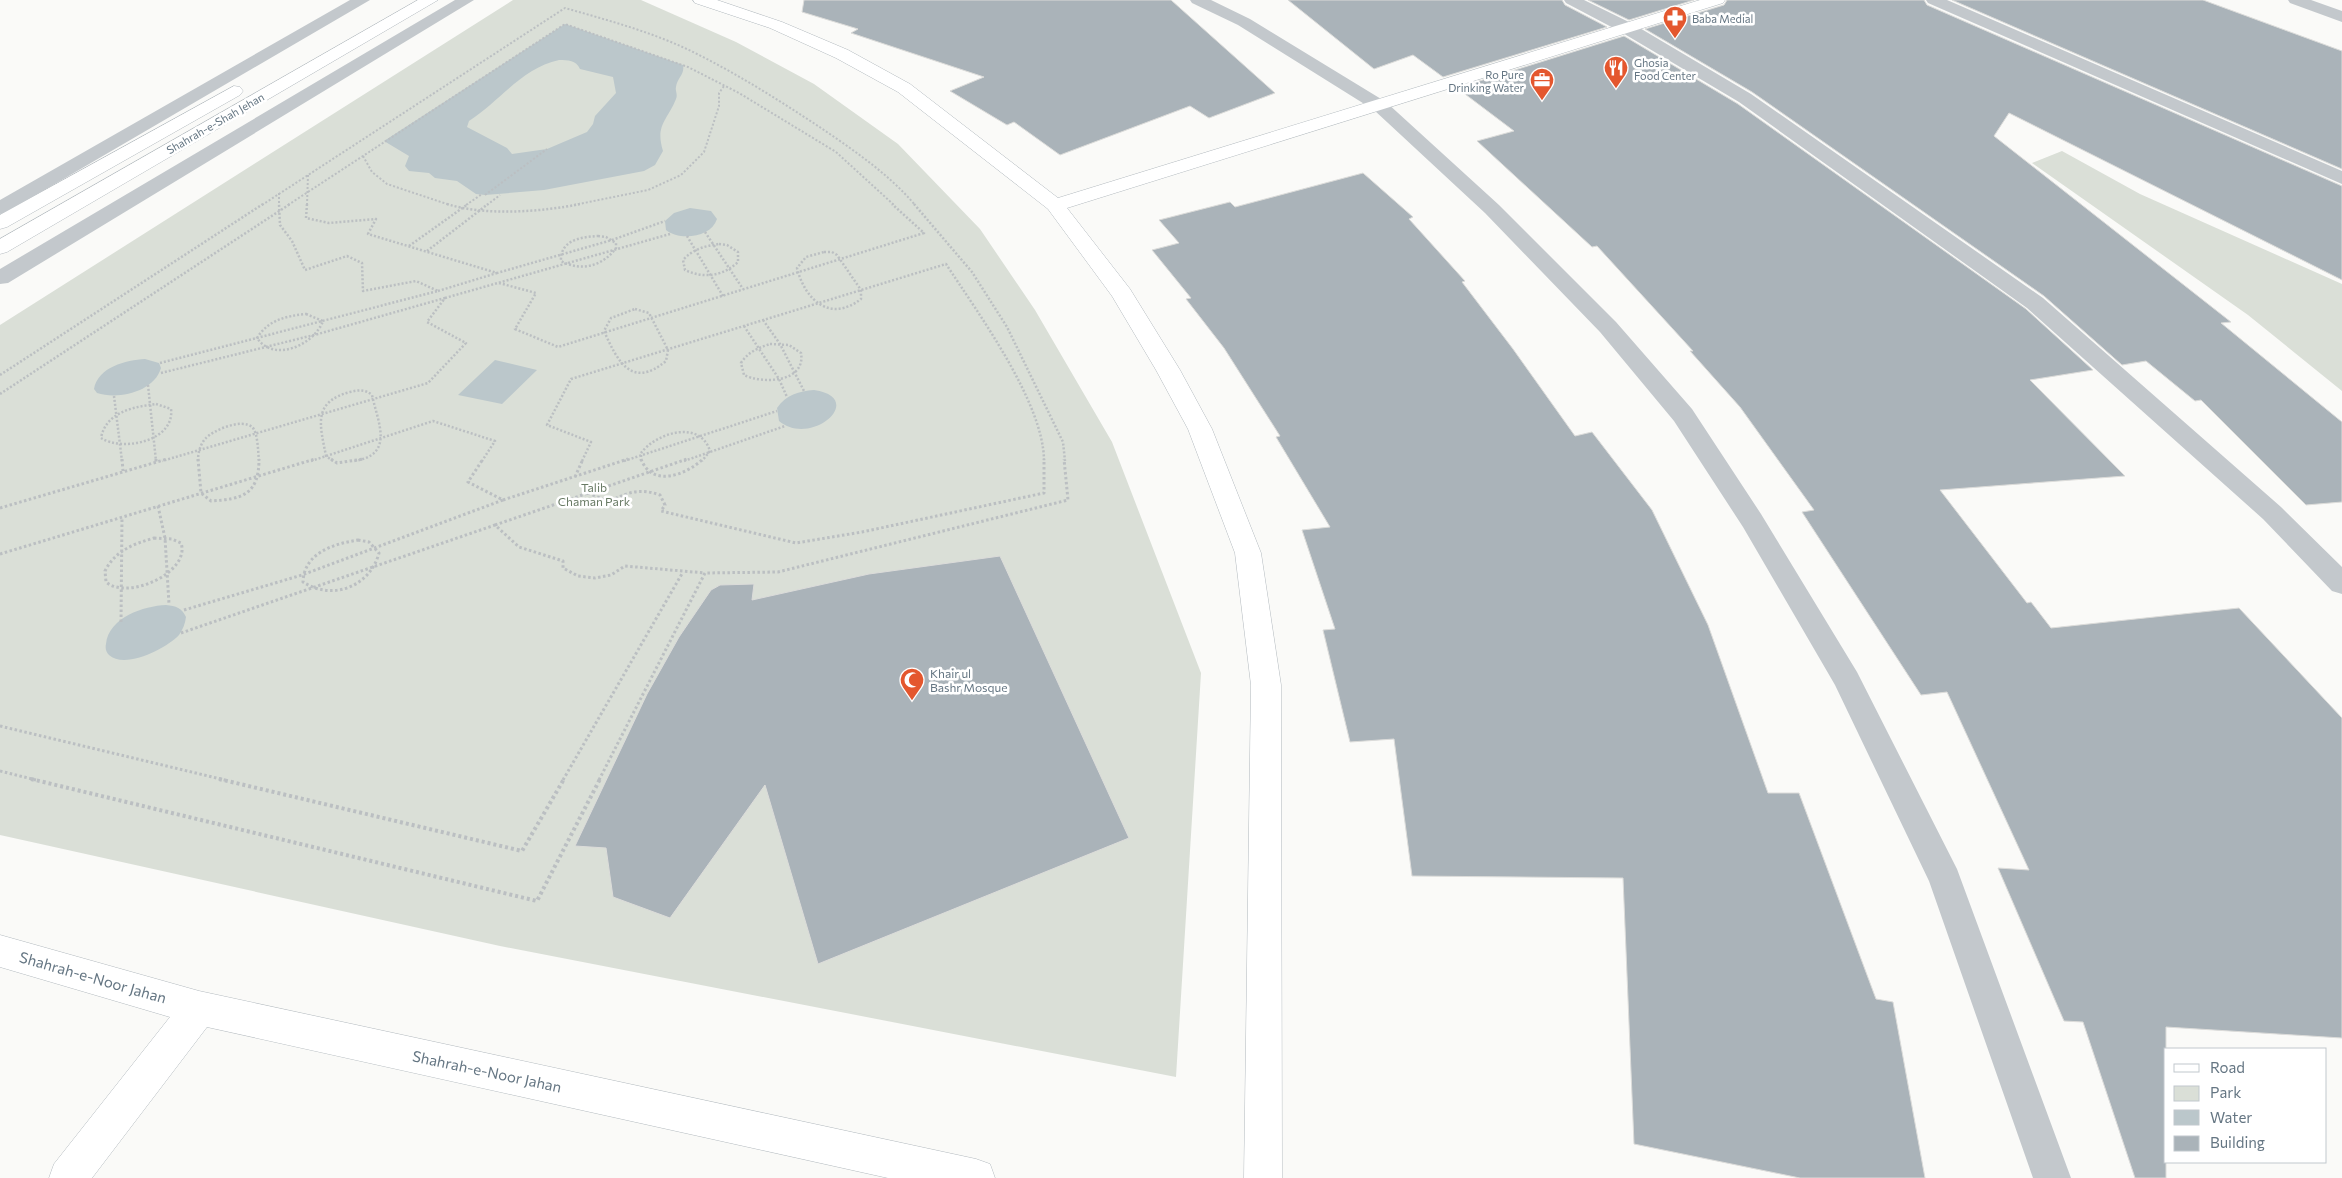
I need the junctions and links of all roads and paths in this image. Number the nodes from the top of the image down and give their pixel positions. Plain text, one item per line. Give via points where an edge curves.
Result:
1 (430, 0) edge
2 (466, 0) edge
3 (701, 0) edge
4 (1198, 0) edge
5 (1572, 0) edge
6 (1717, 0) edge
7 (1934, 0) edge
8 (2296, 0) edge
9 (2342, 2) edge
10 (369, 5) edge
11 (2322, 9) junction
12 (2342, 17) edge
13 (1627, 28) junction
14 (724, 86) junction
15 (1380, 106) junction
16 (546, 150) dead end
17 (363, 156) junction
18 (308, 174) junction
19 (2342, 178) edge
20 (308, 192) junction
21 (279, 193) junction
22 (500, 195) dead end
23 (1055, 205) junction
24 (0, 208) edge
25 (281, 209) junction
26 (462, 209) junction
27 (479, 211) junction
28 (665, 221) dead end
29 (0, 223) edge
30 (705, 232) dead end
31 (670, 234) dead end
32 (687, 236) dead end
33 (612, 240) junction
34 (713, 245) junction
35 (409, 246) junction
36 (0, 248) edge
37 (616, 248) junction
38 (696, 249) junction
39 (427, 251) junction
40 (560, 254) junction
41 (840, 259) junction
42 (566, 264) junction
43 (729, 270) junction
44 (497, 272) junction
45 (798, 272) junction
46 (710, 275) junction
47 (0, 278) edge
48 (499, 283) junction
49 (743, 289) junction
50 (861, 290) junction
51 (438, 291) junction
52 (723, 296) junction
53 (445, 298) junction
54 (817, 303) junction
55 (650, 317) junction
56 (763, 320) junction
57 (323, 321) junction
58 (744, 326) junction
59 (604, 331) junction
60 (318, 334) junction
61 (257, 338) junction
62 (780, 344) junction
63 (262, 347) junction
64 (759, 348) junction
65 (668, 350) junction
66 (160, 363) dead end
67 (619, 364) junction
68 (796, 371) junction
69 (162, 373) dead end
70 (0, 375) edge
71 (779, 379) junction
72 (148, 385) dead end
73 (804, 390) dead end
74 (0, 394) edge
75 (114, 396) dead end
76 (787, 397) dead end
77 (373, 399) junction
78 (150, 405) junction
79 (777, 412) dead end
80 (117, 415) junction
81 (319, 416) junction
82 (785, 426) dead end
83 (255, 433) junction
84 (154, 436) junction
85 (701, 436) junction
86 (382, 438) junction
87 (120, 446) junction
88 (710, 451) junction
89 (197, 452) junction
90 (642, 454) junction
91 (326, 456) junction
92 (156, 462) junction
93 (123, 471) junction
94 (650, 472) junction
95 (260, 475) junction
96 (574, 477) junction
97 (201, 493) junction
98 (588, 493) junction
99 (503, 500) junction
100 (158, 506) junction
101 (0, 508) edge
102 (122, 517) junction
103 (494, 525) junction
104 (165, 538) junction
105 (375, 547) junction
106 (122, 552) junction
107 (0, 554) edge
108 (375, 567) junction
109 (683, 572) junction
110 (705, 573) junction
111 (167, 575) junction
112 (302, 575) junction
113 (2342, 584) edge
114 (309, 588) junction
115 (121, 589) junction
116 (169, 604) dead end
117 (184, 610) dead end
118 (121, 622) dead end
119 (181, 633) dead end
120 (0, 726) edge
121 (0, 771) edge
122 (0, 951) edge
123 (199, 1008) junction
124 (68, 1178) edge
125 (976, 1178) edge
126 (1263, 1178) edge
127 (2052, 1178) edge

1 - 36 street, Shahrah-e-Shah Jehan
2 - 47 street
3 - 23 street via 784,28 842,54 904,88
4 - 15 street via 1244,22
5 - 13 street
6 - 13 street
7 - 19 street
8 - 11 street
9 - 11 street
10 - 24 street
10 - 29 street, Shahrah-e-Shah Jehan
11 - 12 street
13 - 15 street
13 - 113 street via 1745,98 2035,303 2272,513
14 - 17 path via 688,67 565,24
14 - 27 path via 719,93 719,106 704,152 681,175 664,184 648,190 537,211
14 - 41 path via 836,152 924,233
15 - 23 street
15 - 127 street via 1492,209 1608,328 1683,415 1752,521 1847,680 1945,880
16 - 26 path
17 - 20 path
17 - 26 path via 372,172 387,184
18 - 20 path
18 - 21 path
18 - 110 path via 565,8 689,50 754,84 842,142 905,192 972,272 1007,327 1063,442 1068,500 778,572
20 - 25 path
20 - 35 path via 306,218 329,223 376,219 368,234
21 - 25 path
21 - 70 path
22 - 27 path
23 - 126 street via 1122,294 1168,370 1200,429 1248,553 1266,685
25 - 51 path via 280,225 306,270 347,256 362,263 363,290 416,281
25 - 74 path
26 - 27 path
26 - 35 path
27 - 39 path
28 - 33 path
30 - 34 path
31 - 37 path
32 - 38 path
33 - 37 path
33 - 40 path
33 - 40 path via 598,236 580,238 564,246
34 - 38 path
34 - 43 path
34 - 43 path via 727,245 738,252 738,262
35 - 39 path
37 - 42 path
37 - 42 path via 609,258 592,265
38 - 46 path
38 - 46 path via 683,260 685,270 698,276
39 - 44 path
40 - 42 path via 561,261
40 - 44 path
41 - 45 path
41 - 45 path via 832,252 814,254 800,262
41 - 50 path
42 - 48 path
43 - 46 path
43 - 49 path
44 - 51 path
45 - 49 path
45 - 54 path
46 - 52 path
48 - 53 path
48 - 59 path via 536,293 515,329 558,347
49 - 52 path
50 - 54 path
50 - 54 path via 861,300 846,308 829,309
50 - 98 path via 946,264 997,343 1034,412 1044,447 1044,493 796,543 660,511 665,505 660,495 646,489 626,492 609,502
51 - 57 path
52 - 55 path
53 - 60 path
53 - 77 path via 427,322 466,344 428,383
54 - 56 path
55 - 59 path
55 - 59 path via 644,310 624,311 608,320
55 - 65 path
56 - 58 path
56 - 62 path
57 - 60 path
57 - 61 path
57 - 61 path via 306,314 285,317 266,326
58 - 64 path
58 - 65 path
59 - 67 path
60 - 63 path
60 - 63 path via 290,348
61 - 63 path
61 - 66 path
62 - 64 path
62 - 68 path
62 - 68 path via 789,345 801,353
63 - 69 path
64 - 71 path
64 - 71 path via 751,351 741,363 744,374 759,381
65 - 67 path
65 - 67 path via 666,362 649,372 630,373
67 - 96 path via 571,379 547,425 591,442
68 - 71 path
68 - 73 path
71 - 76 path
72 - 78 path
75 - 80 path
77 - 81 path
77 - 81 path via 367,391 346,392 326,403
77 - 86 path
78 - 80 path via 134,407
78 - 84 path
78 - 84 path via 164,406 173,414 166,428
79 - 85 path
80 - 87 path
80 - 87 path via 105,425 101,438 105,443
81 - 83 path
81 - 91 path
82 - 88 path
83 - 89 path
83 - 89 path via 250,425 228,426 206,438
83 - 95 path
84 - 87 path
84 - 92 path
85 - 88 path via 708,442
85 - 90 path
85 - 90 path via 686,431 664,435 647,446
86 - 91 path
86 - 91 path via 377,451 357,462 337,463
86 - 99 path via 433,421 495,441 468,482
87 - 93 path
88 - 94 path
88 - 94 path via 701,463 682,473 660,475
89 - 92 path
89 - 97 path
90 - 94 path via 641,461
90 - 96 path
91 - 95 path
92 - 93 path
93 - 101 path
94 - 98 path
95 - 97 path
95 - 97 path via 255,488 232,500 211,501
96 - 99 path
97 - 100 path
98 - 103 path
99 - 105 path
100 - 102 path
100 - 104 path
102 - 106 path
102 - 107 path
103 - 108 path
103 - 109 path via 519,547 563,561 564,568 572,576 600,578 617,574 626,566
104 - 106 path via 140,542
104 - 111 path
104 - 111 path via 175,539 184,550 179,563
105 - 108 path via 379,553
105 - 112 path
105 - 112 path via 358,540 335,545 313,558
106 - 115 path
106 - 115 path via 104,572 104,580 109,586
108 - 114 path
108 - 114 path via 366,578 342,589 330,592
109 - 110 path
109 - 120 path via 522,851
110 - 121 path via 537,901
111 - 115 path via 142,587
111 - 116 path
112 - 114 path
112 - 117 path
114 - 119 path
115 - 118 path
122 - 123 street, Shahrah-e-Noor Jahan
123 - 124 street
123 - 125 street, Shahrah-e-Noor Jahan

